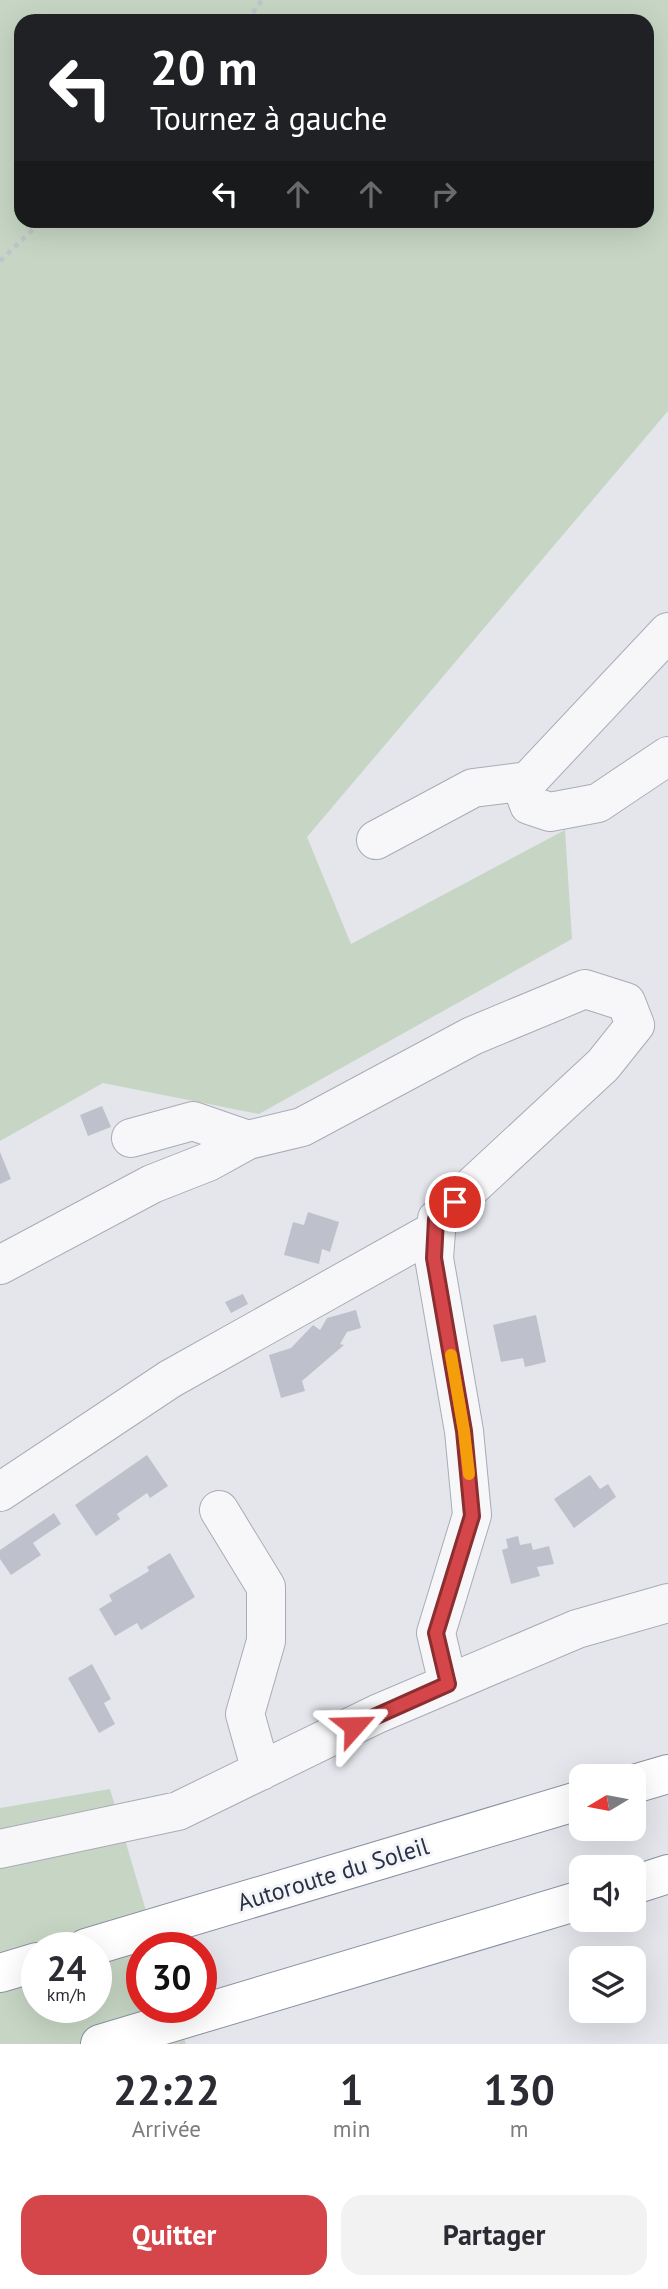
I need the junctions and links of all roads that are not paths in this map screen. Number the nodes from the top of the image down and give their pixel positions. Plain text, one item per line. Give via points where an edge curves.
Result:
1 (668, 632) edge
2 (668, 756) edge
3 (528, 781) junction
4 (376, 840) dead end
5 (131, 1139) dead end
6 (248, 1140) junction
7 (436, 1230) junction
8 (0, 1265) edge
9 (0, 1492) edge
10 (219, 1510) dead end
11 (668, 1603) edge
12 (448, 1684) junction
13 (261, 1770) junction
14 (668, 1774) edge
15 (646, 1780) edge
16 (569, 1804) edge
17 (0, 1849) edge
18 (668, 1874) edge
19 (646, 1881) edge
20 (569, 1904) edge
21 (112, 1940) edge
22 (21, 1967) edge
23 (0, 1973) edge
24 (100, 2044) edge

1 - 3 street
2 - 3 street via 598,803 550,812 529,805 525,794
3 - 4 street via 473,788
5 - 6 street via 193,1121
6 - 7 street via 302,1127 472,1037 585,989 626,1002 635,1025 603,1065 436,1219
6 - 8 street via 152,1184
7 - 9 street via 170,1379
7 - 12 street via 434,1258 464,1431 472,1516 436,1633
10 - 13 street via 266,1587 266,1641 246,1714
11 - 12 street via 577,1629
12 - 13 street
13 - 17 street via 178,1811
14 - 15 highway
16 - 21 highway, Autoroute du Soleil
18 - 19 highway
20 - 24 highway
22 - 23 highway

